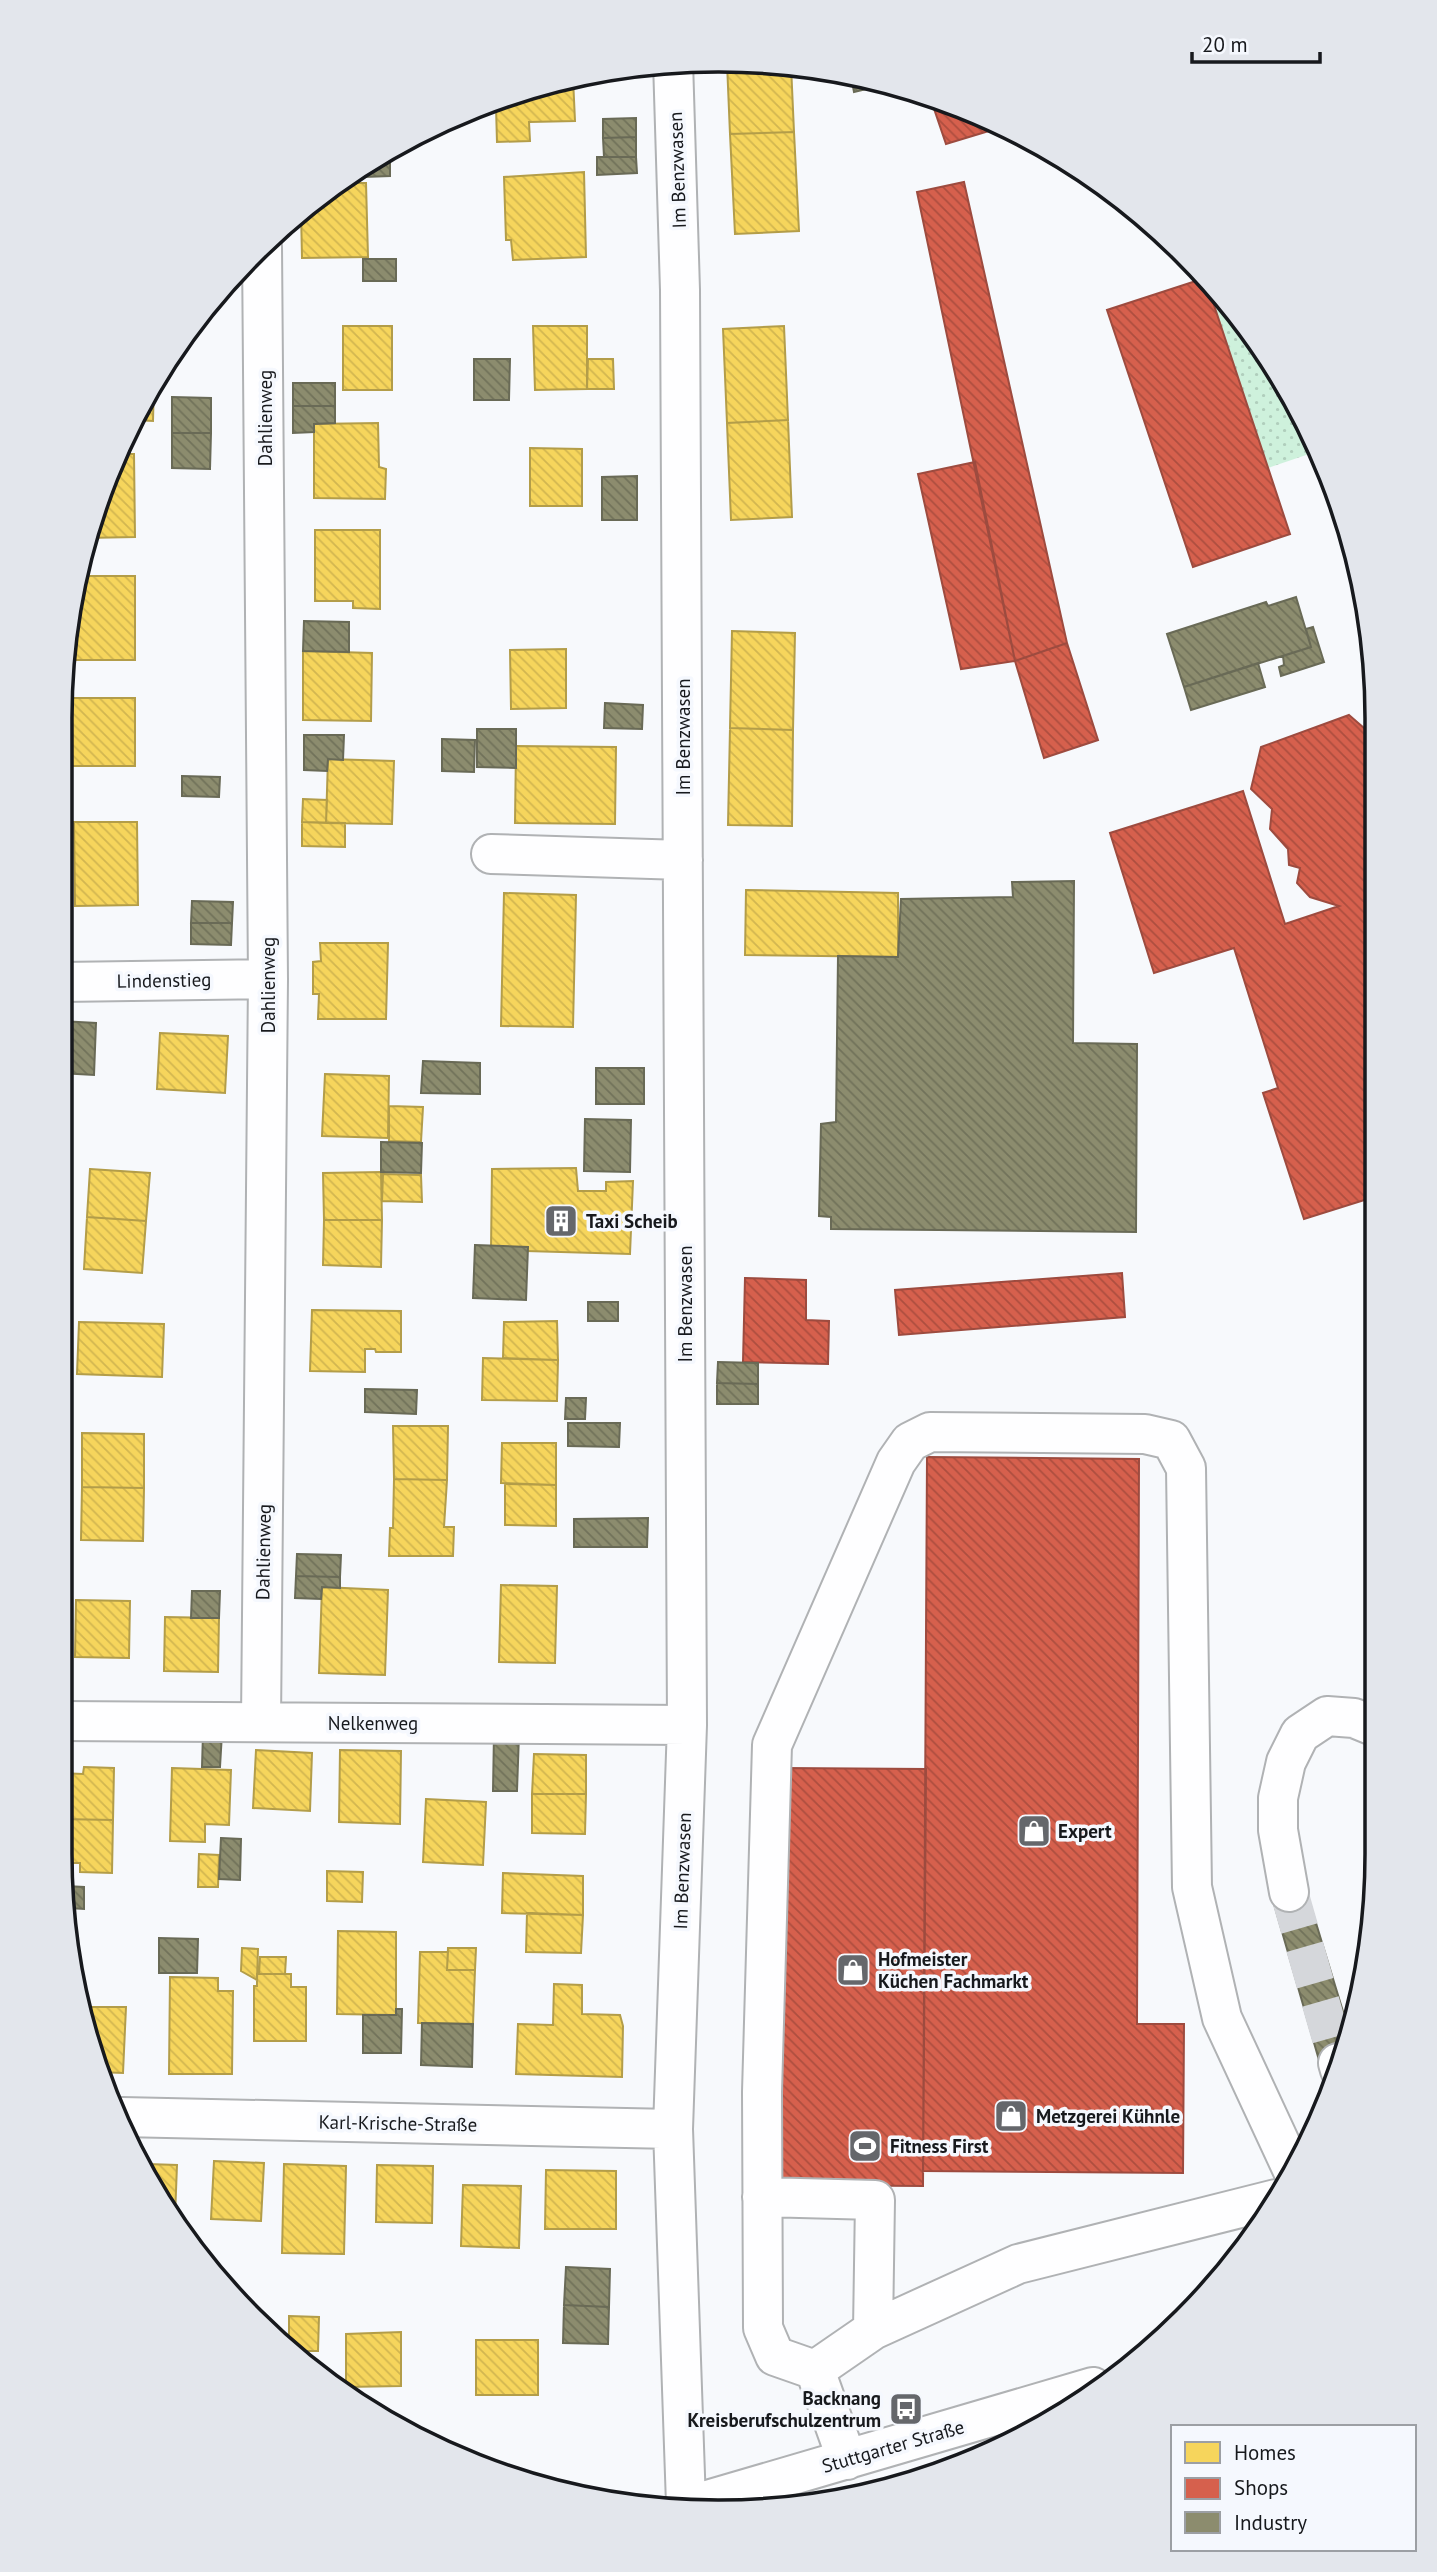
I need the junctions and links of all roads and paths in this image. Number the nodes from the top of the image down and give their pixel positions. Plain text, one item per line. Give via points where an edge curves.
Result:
1 (673, 73) edge
2 (262, 260) edge
3 (491, 854) dead end
4 (683, 860) junction
5 (268, 979) junction
6 (72, 982) edge
7 (72, 1721) edge
8 (261, 1722) junction
9 (1365, 1722) edge
10 (687, 1725) junction
11 (1289, 1892) tunnel mouth
12 (128, 2117) edge
13 (673, 2129) junction
14 (1288, 2160) edge
15 (762, 2197) junction
16 (1263, 2202) edge
17 (873, 2330) junction
18 (815, 2370) junction
19 (1077, 2392) edge
20 (847, 2460) junction
21 (686, 2499) edge
22 (709, 2500) edge

1 - 4 street, Im Benzwasen via 681,303
2 - 5 street, Dahlienweg
3 - 4 street
4 - 10 street, Im Benzwasen
5 - 6 street, Lindenstieg
5 - 8 street, Dahlienweg
7 - 8 street, Nelkenweg
8 - 10 street, Nelkenweg
9 - 11 street via 1326,1716 1300,1734 1286,1762 1278,1798 1278,1830
10 - 13 street, Im Benzwasen
12 - 13 street, Karl-Krische-Straße
13 - 21 street, Im Benzwasen
14 - 15 street via 1222,2018 1192,1887 1186,1468 1171,1440 1145,1434 930,1432 910,1441 896,1462 772,1745
15 - 17 street via 875,2200
15 - 18 street via 763,2328 775,2356
16 - 17 street via 1018,2264
17 - 18 street
18 - 20 street
19 - 20 street, Stuttgarter Straße
20 - 22 street, Stuttgarter Straße

